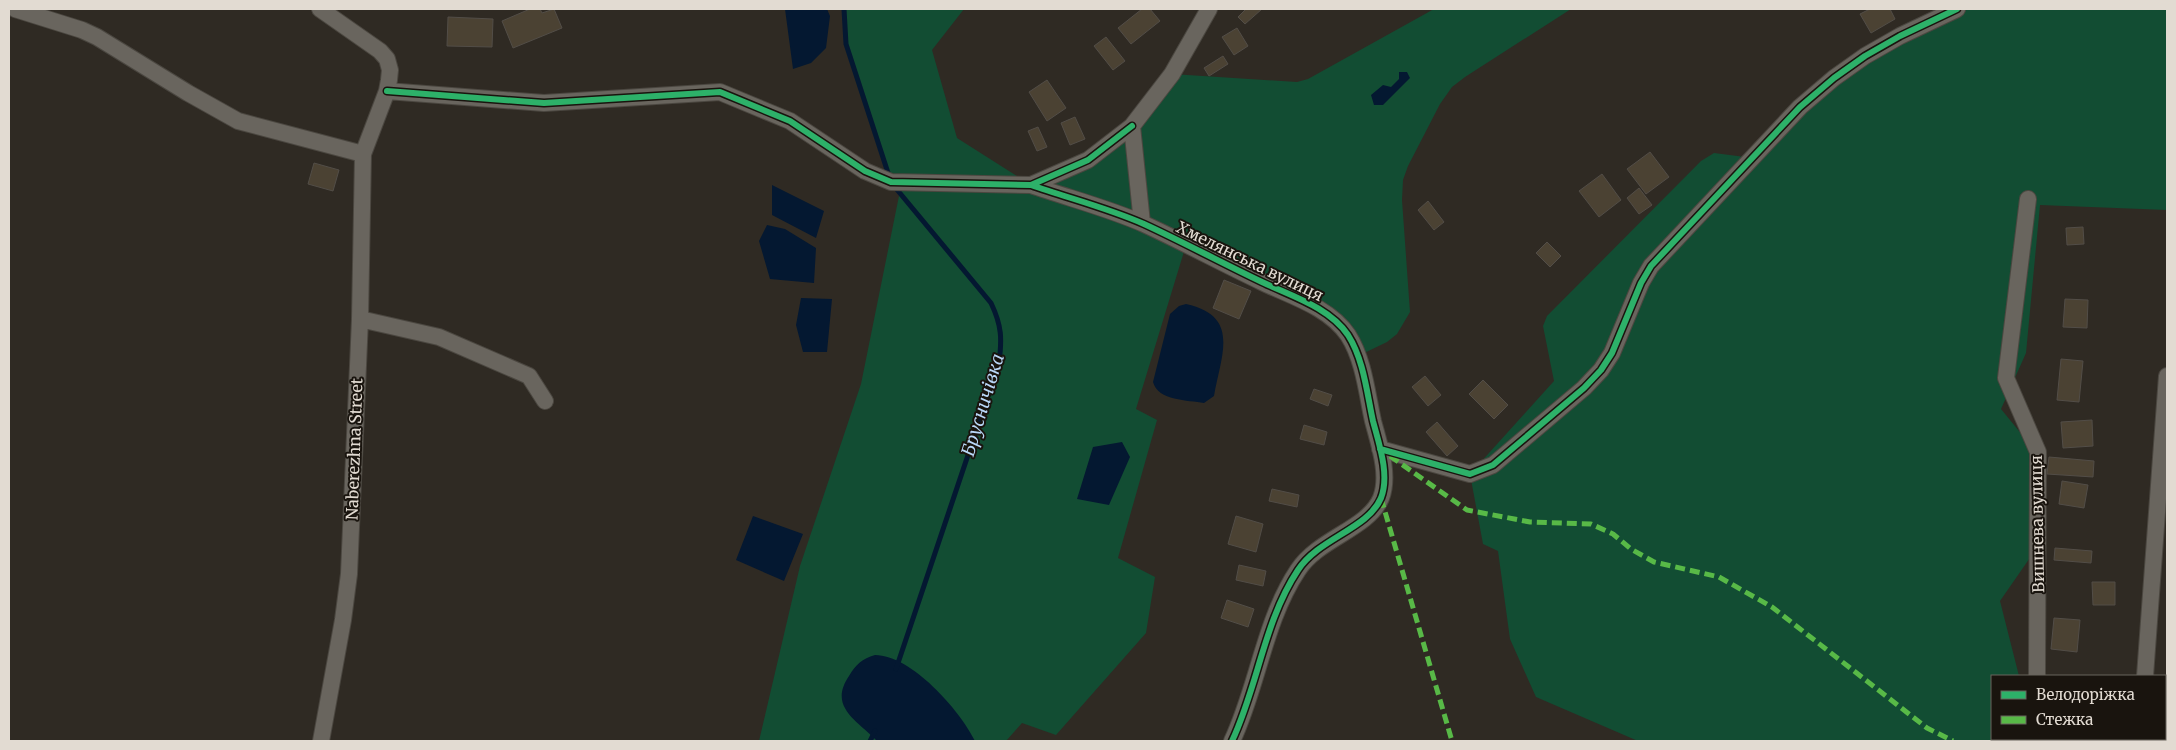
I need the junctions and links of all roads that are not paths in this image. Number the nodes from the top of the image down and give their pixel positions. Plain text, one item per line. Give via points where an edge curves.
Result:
1 (15, 9) edge
2 (320, 9) edge
3 (1209, 9) edge
4 (1957, 9) edge
5 (387, 91) junction
6 (1132, 126) junction
7 (363, 154) junction
8 (1031, 185) junction
9 (2028, 199) dead end
10 (1142, 223) junction
11 (360, 319) junction
12 (2167, 376) edge
13 (545, 401) dead end
14 (1380, 449) junction
15 (2037, 675) edge
16 (2145, 675) edge
17 (321, 741) edge
18 (1232, 741) edge

1 - 7 street via 98,37 238,121
2 - 5 street, Naberezhna Street via 387,59 390,70
3 - 6 street via 1172,74
4 - 14 street via 1865,56 1800,107 1651,266 1612,353 1601,370 1493,466 1470,474
5 - 7 street, Naberezhna Street
5 - 8 street via 544,103 720,92 790,121 864,171 891,182
6 - 8 street via 1088,160
6 - 10 street
7 - 11 street, Naberezhna Street
8 - 10 street, Хмелянська вулиця
9 - 15 street, Вишнева вулиця via 2006,378 2038,452
10 - 14 street, Хмелянська вулиця via 1323,312 1336,322 1358,356
11 - 13 street via 438,337 529,376
11 - 17 street, Naberezhna Street via 349,574
12 - 16 street
14 - 18 street, Хмелянська вулиця via 1384,484 1380,498 1364,519 1306,559 1292,580 1277,612

